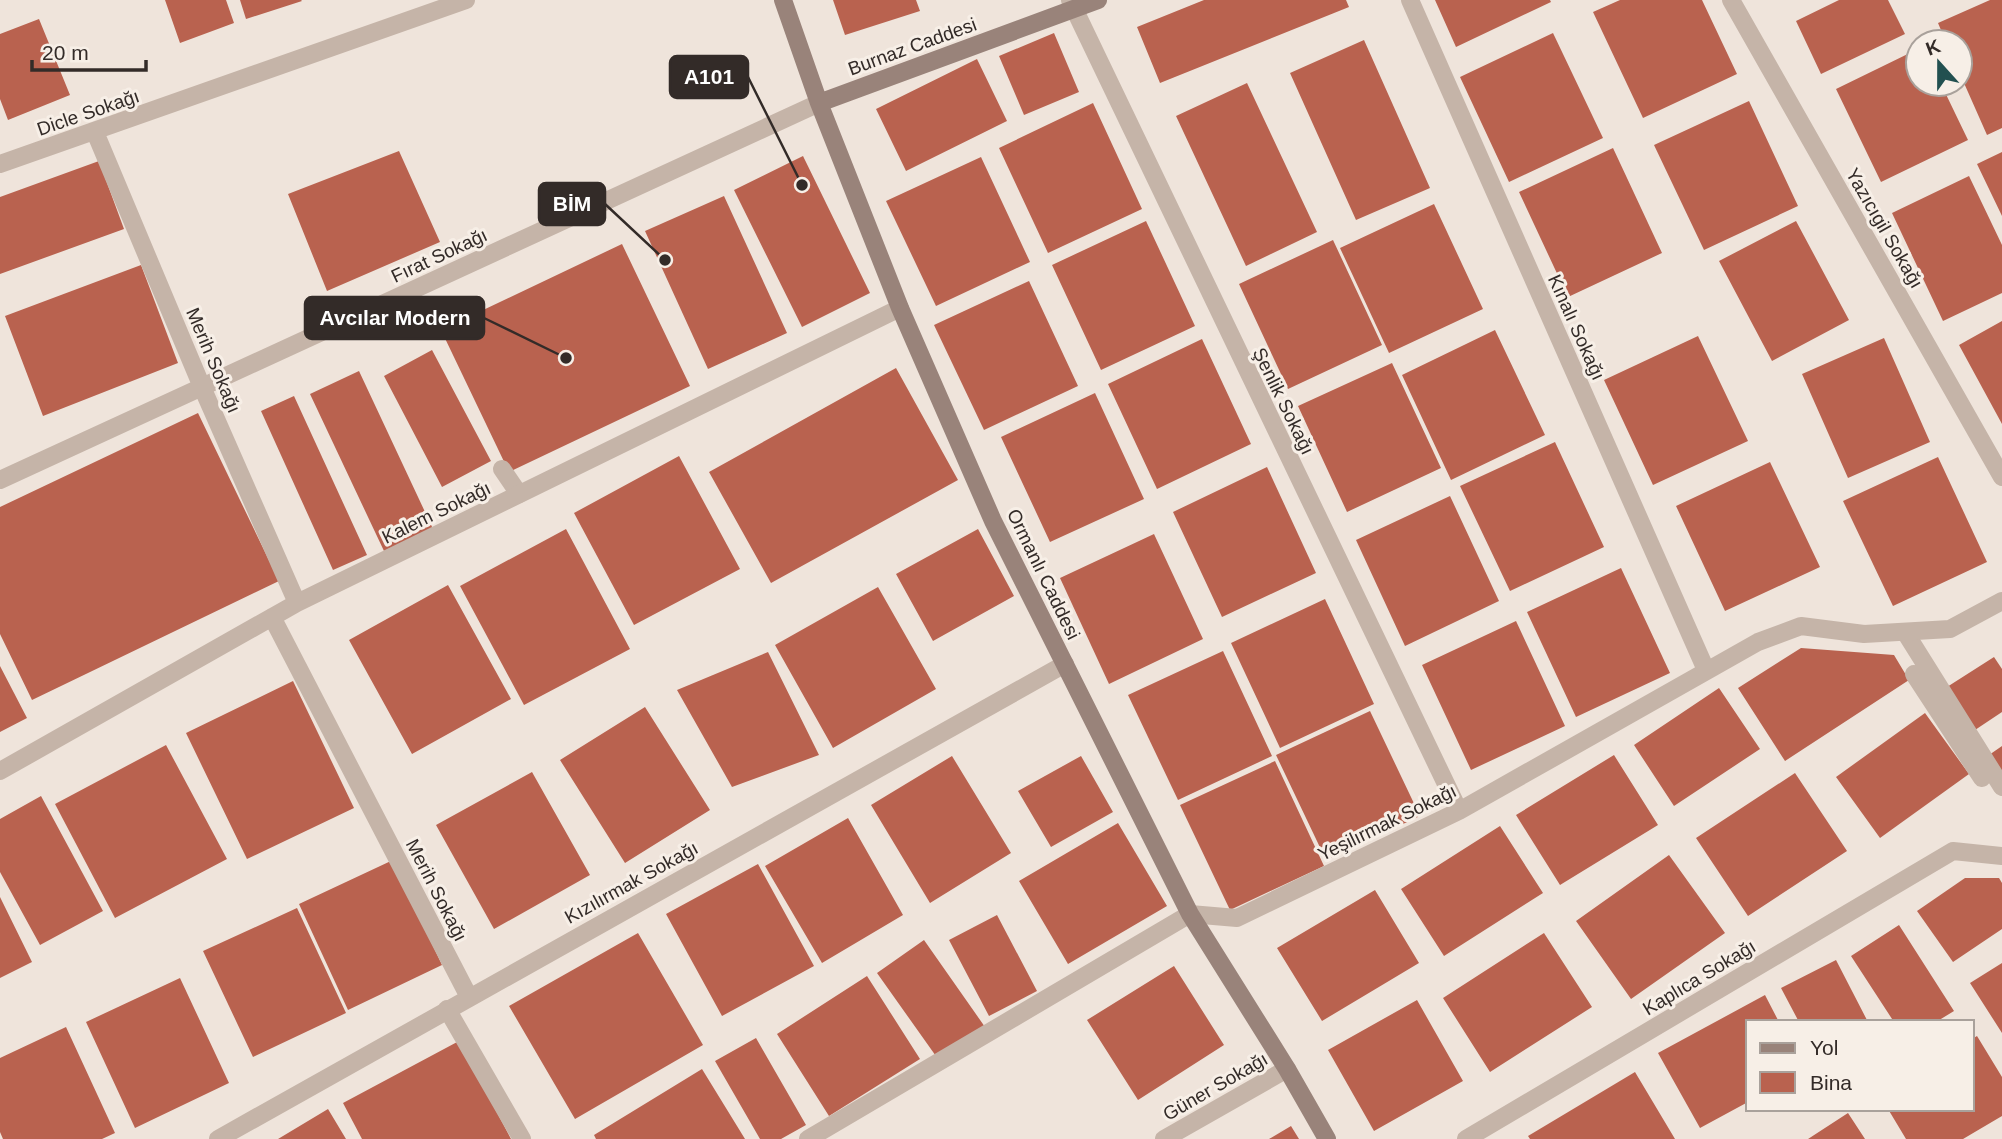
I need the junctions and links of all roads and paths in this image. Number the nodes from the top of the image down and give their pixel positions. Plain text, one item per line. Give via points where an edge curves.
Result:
1 (467, 0) edge
2 (783, 0) edge
3 (1098, 0) edge
4 (1410, 0) edge
5 (1731, 0) edge
6 (1071, 5) edge
7 (819, 103) junction
8 (95, 132) junction
9 (0, 164) edge
10 (900, 308) junction
11 (202, 387) junction
12 (502, 469) dead end
13 (2002, 477) edge
14 (0, 480) edge
15 (519, 494) junction
16 (298, 603) junction
17 (1999, 611) edge
18 (272, 617) junction
19 (1905, 632) junction
20 (1065, 664) junction
21 (1706, 670) junction
22 (1914, 674) dead end
23 (0, 771) edge
24 (1995, 787) edge
25 (1459, 811) junction
26 (2002, 856) edge
27 (1190, 914) junction
28 (469, 997) junction
29 (447, 1009) junction
30 (1287, 1069) junction
31 (218, 1139) edge
32 (522, 1139) edge
33 (808, 1139) edge
34 (1164, 1139) edge
35 (1327, 1139) edge
36 (1466, 1139) edge

1 - 8 street, Dicle Sokağı
2 - 7 main road, Ormanlı Caddesi
3 - 6 main road, Burnaz Caddesi
4 - 21 street, Kınalı Sokağı
5 - 13 street, Yazıcıgil Sokağı
6 - 7 main road, Burnaz Caddesi
6 - 25 street, Şenlik Sokağı
7 - 10 main road, Ormanlı Caddesi
7 - 11 street, Fırat Sokağı
8 - 9 street, Dicle Sokağı
8 - 11 street, Merih Sokağı
10 - 15 street, Kalem Sokağı
10 - 20 main road, Ormanlı Caddesi via 993,521
11 - 14 street, Fırat Sokağı
11 - 16 street, Merih Sokağı
12 - 15 street
15 - 16 street, Kalem Sokağı
16 - 18 street, Kalem Sokağı
17 - 19 street, Yeşilırmak Sokağı via 1950,629
18 - 23 street, Kalem Sokağı
18 - 28 street, Merih Sokağı
19 - 21 street, Yeşilırmak Sokağı via 1864,634 1801,626 1758,642
19 - 24 street
20 - 27 main road, Ormanlı Caddesi
20 - 28 street, Kızılırmak Sokağı
21 - 25 street, Yeşilırmak Sokağı
22 - 24 street
25 - 27 street, Yeşilırmak Sokağı via 1237,918
26 - 36 street, Kaplıca Sokağı via 1953,851
27 - 30 main road, Ormanlı Caddesi
27 - 33 street
28 - 29 street, Kızılırmak Sokağı
29 - 31 street, Kızılırmak Sokağı
29 - 32 street
30 - 34 street, Güner Sokağı
30 - 35 main road, Ormanlı Caddesi

